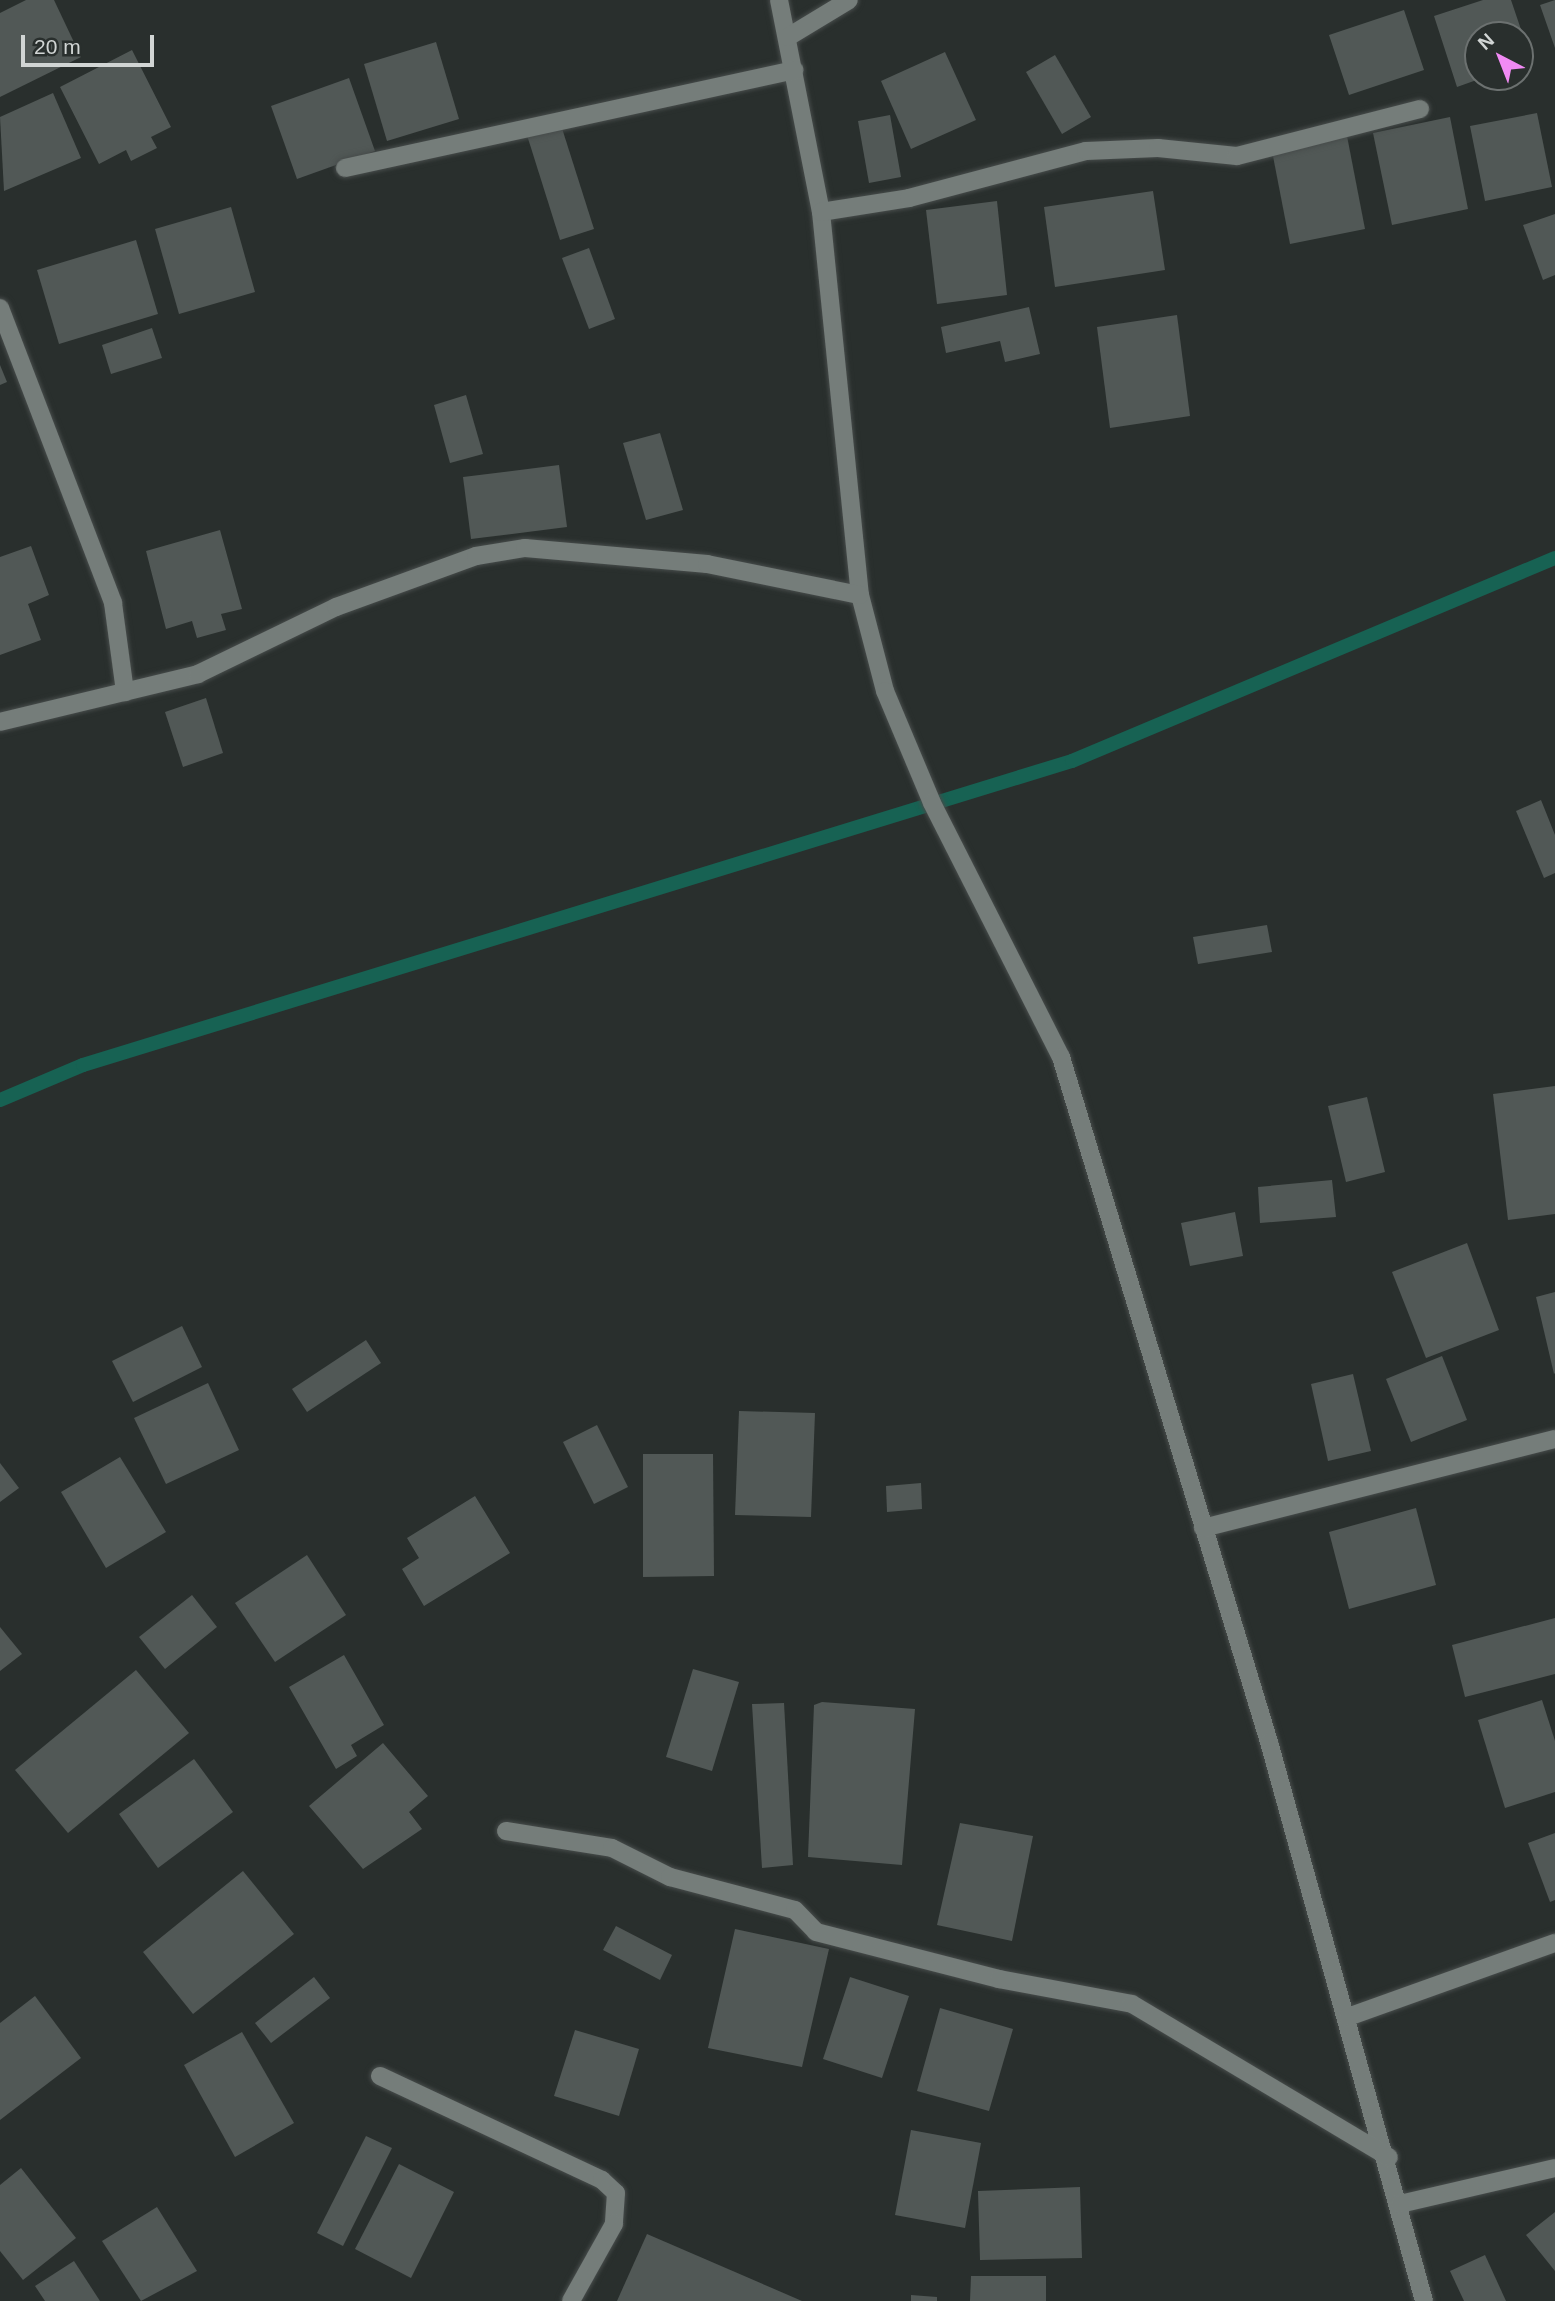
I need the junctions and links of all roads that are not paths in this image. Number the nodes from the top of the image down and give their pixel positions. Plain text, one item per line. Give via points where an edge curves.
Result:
1 (779, 0) edge
2 (849, 0) edge
3 (788, 37) junction
4 (794, 70) junction
5 (1420, 109) dead end
6 (345, 168) dead end
7 (821, 212) junction
8 (0, 308) edge
9 (860, 595) junction
10 (125, 692) junction
11 (0, 722) edge
12 (1555, 1439) edge
13 (1203, 1528) junction
14 (506, 1831) dead end
15 (1555, 1943) edge
16 (1348, 2018) junction
17 (380, 2076) dead end
18 (1389, 2157) junction
19 (1555, 2168) edge
20 (1400, 2204) junction
21 (571, 2301) edge
22 (1424, 2301) edge

1 - 3 street
2 - 3 street
3 - 4 street
4 - 6 street
4 - 7 street
5 - 7 street via 1237,156 1158,148 1086,151 909,198
7 - 9 street
8 - 10 street via 113,603
9 - 10 street via 707,564 524,548 476,556 336,607 198,674
9 - 13 street via 885,691 932,803 1061,1057
10 - 11 street
12 - 13 street
13 - 16 street
14 - 18 street via 612,1849 670,1877 794,1910 816,1932 999,1979 1132,2004
15 - 16 street
16 - 18 street
17 - 21 street via 602,2180 616,2193 614,2224
18 - 20 street
19 - 20 street
20 - 22 street

